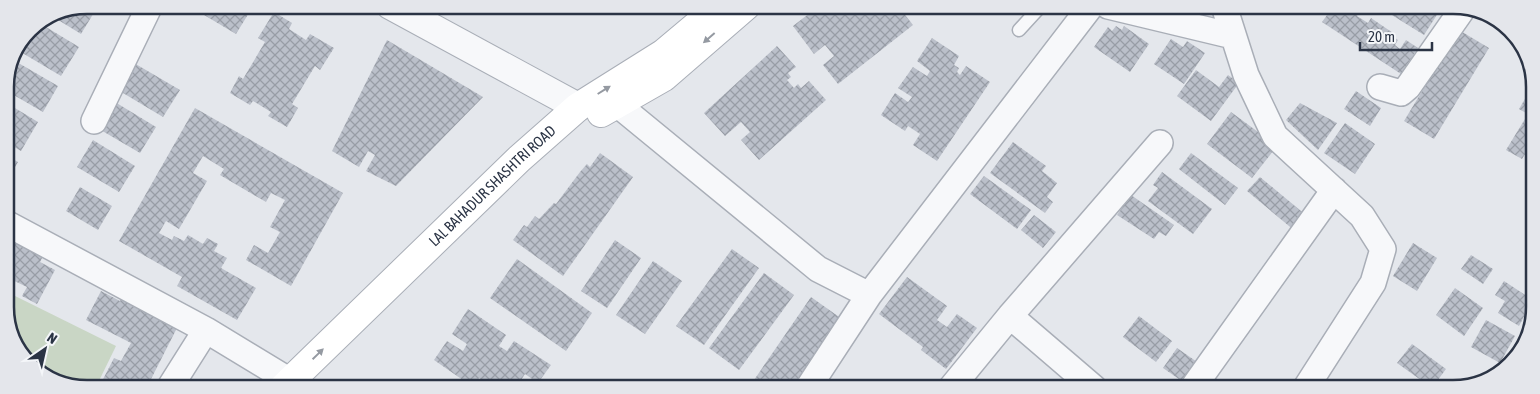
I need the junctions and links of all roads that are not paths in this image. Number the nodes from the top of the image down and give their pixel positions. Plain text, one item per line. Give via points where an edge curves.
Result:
1 (146, 14) edge
2 (408, 14) edge
3 (710, 14) edge
4 (737, 14) edge
5 (1034, 14) edge
6 (1085, 14) edge
7 (1142, 14) edge
8 (1227, 14) edge
9 (1459, 14) edge
10 (1019, 30) dead end
11 (1234, 36) junction
12 (1380, 87) dead end
13 (597, 109) junction
14 (94, 121) dead end
15 (1160, 144) dead end
16 (1334, 190) junction
17 (14, 227) edge
18 (869, 295) junction
19 (1010, 316) junction
20 (206, 330) junction
21 (175, 380) edge
22 (286, 380) edge
23 (299, 380) edge
24 (813, 380) edge
25 (958, 380) edge
26 (1075, 380) edge
27 (1198, 380) edge
28 (1312, 380) edge

1 - 14 street
2 - 13 street
13 -> 3 main road, LAL BAHADUR SHASHTRI ROAD
4 -> 13 main road via 664,77
5 - 10 lane
6 - 18 street
7 - 11 street
8 - 11 street
9 - 12 street via 1408,87 1400,93
11 - 16 street via 1246,75 1275,136
13 - 18 street via 818,269
13 - 23 main road, LAL BAHADUR SHASHTRI ROAD via 519,159
15 - 19 street
16 - 27 street
16 - 28 street via 1362,216 1383,249 1373,283
17 - 20 street
18 - 24 street
19 - 25 street
19 - 26 street
20 - 21 street
20 - 22 street

